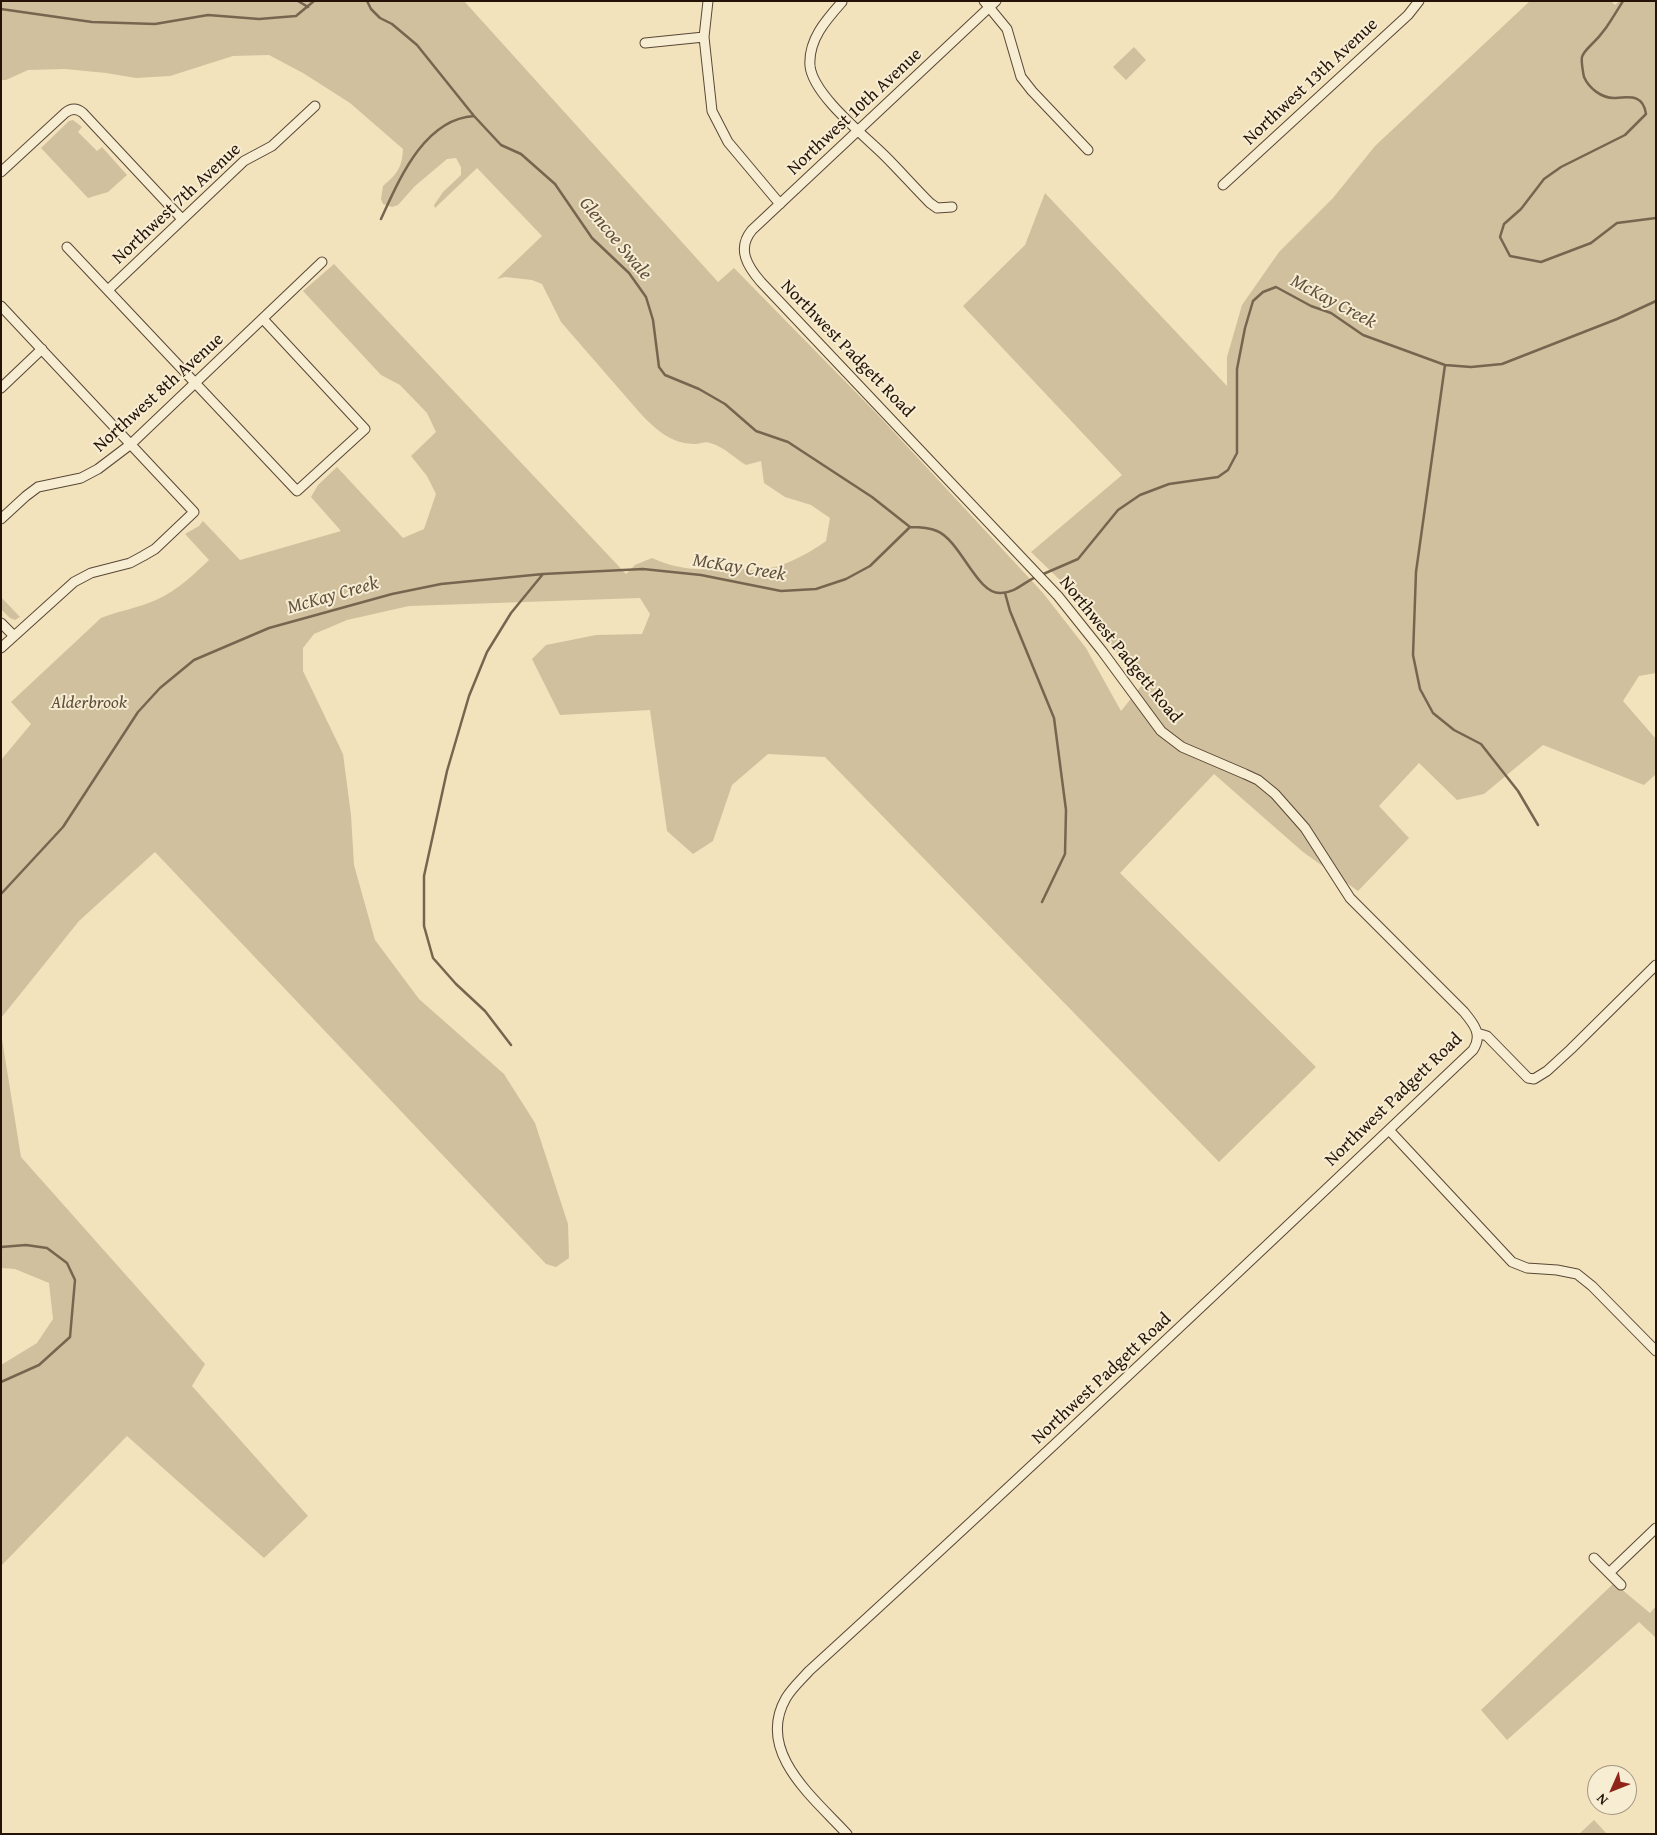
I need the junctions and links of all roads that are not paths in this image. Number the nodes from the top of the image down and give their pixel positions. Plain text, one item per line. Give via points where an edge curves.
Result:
1 (708, 1) edge
2 (1419, 1) edge
3 (842, 2) edge
4 (990, 3) edge
5 (704, 37) junction
6 (645, 43) dead end
7 (315, 106) dead end
8 (858, 131) junction
9 (1088, 150) dead end
10 (1, 172) edge
11 (1224, 185) dead end
12 (780, 204) junction
13 (952, 207) dead end
14 (182, 219) junction
15 (67, 247) dead end
16 (744, 250) joint
17 (322, 262) dead end
18 (108, 290) junction
19 (1, 306) edge
20 (263, 319) junction
21 (42, 349) junction
22 (196, 382) junction
23 (1, 388) edge
24 (131, 444) junction
25 (1, 519) edge
26 (1, 623) edge
27 (14, 636) junction
28 (1, 648) edge
29 (1656, 964) edge
30 (1477, 1033) junction
31 (1389, 1130) junction
32 (1656, 1351) edge
33 (1656, 1528) edge
34 (1594, 1558) dead end
35 (1609, 1573) junction
36 (1621, 1585) dead end
37 (847, 1834) edge

1 - 5 street
2 - 11 street, Northwest 13th Avenue via 1408,15
3 - 8 street via 817,34 810,66 822,92
4 - 8 street, Northwest 10th Avenue
4 - 9 street via 1007,29 1021,77
5 - 6 street
5 - 12 street via 712,111 728,142
7 - 14 street, Northwest 7th Avenue via 272,146 244,161
8 - 12 street, Northwest 10th Avenue
8 - 13 street via 934,206
10 - 14 street via 73,109 83,113
12 - 16 street, Northwest 10th Avenue via 748,234
14 - 18 street, Northwest 7th Avenue
15 - 18 street
16 - 30 street, Northwest Padgett Road via 749,267 761,282 1058,596 1161,731 1194,753 1258,780 1284,803 1314,840 1350,898 1464,1012
17 - 20 street, Northwest 8th Avenue
18 - 22 street
19 - 21 street
20 - 22 street, Northwest 8th Avenue
20 - 22 street via 365,429 296,491
21 - 23 street
21 - 24 street
22 - 24 street, Northwest 8th Avenue
24 - 25 street, Northwest 8th Avenue via 81,478 38,487
24 - 27 street via 194,512 155,549 130,562 91,573 74,582
26 - 27 street
27 - 28 street
29 - 30 street via 1577,1043 1534,1079 1528,1078 1487,1036
30 - 31 street, Northwest Padgett Road via 1477,1045 1473,1050
31 - 32 street via 1512,1262 1527,1268 1577,1274
31 - 37 street, Northwest Padgett Road via 793,1688 784,1702 779,1721 779,1744 784,1759 795,1776
33 - 35 street
34 - 35 street
35 - 36 street

